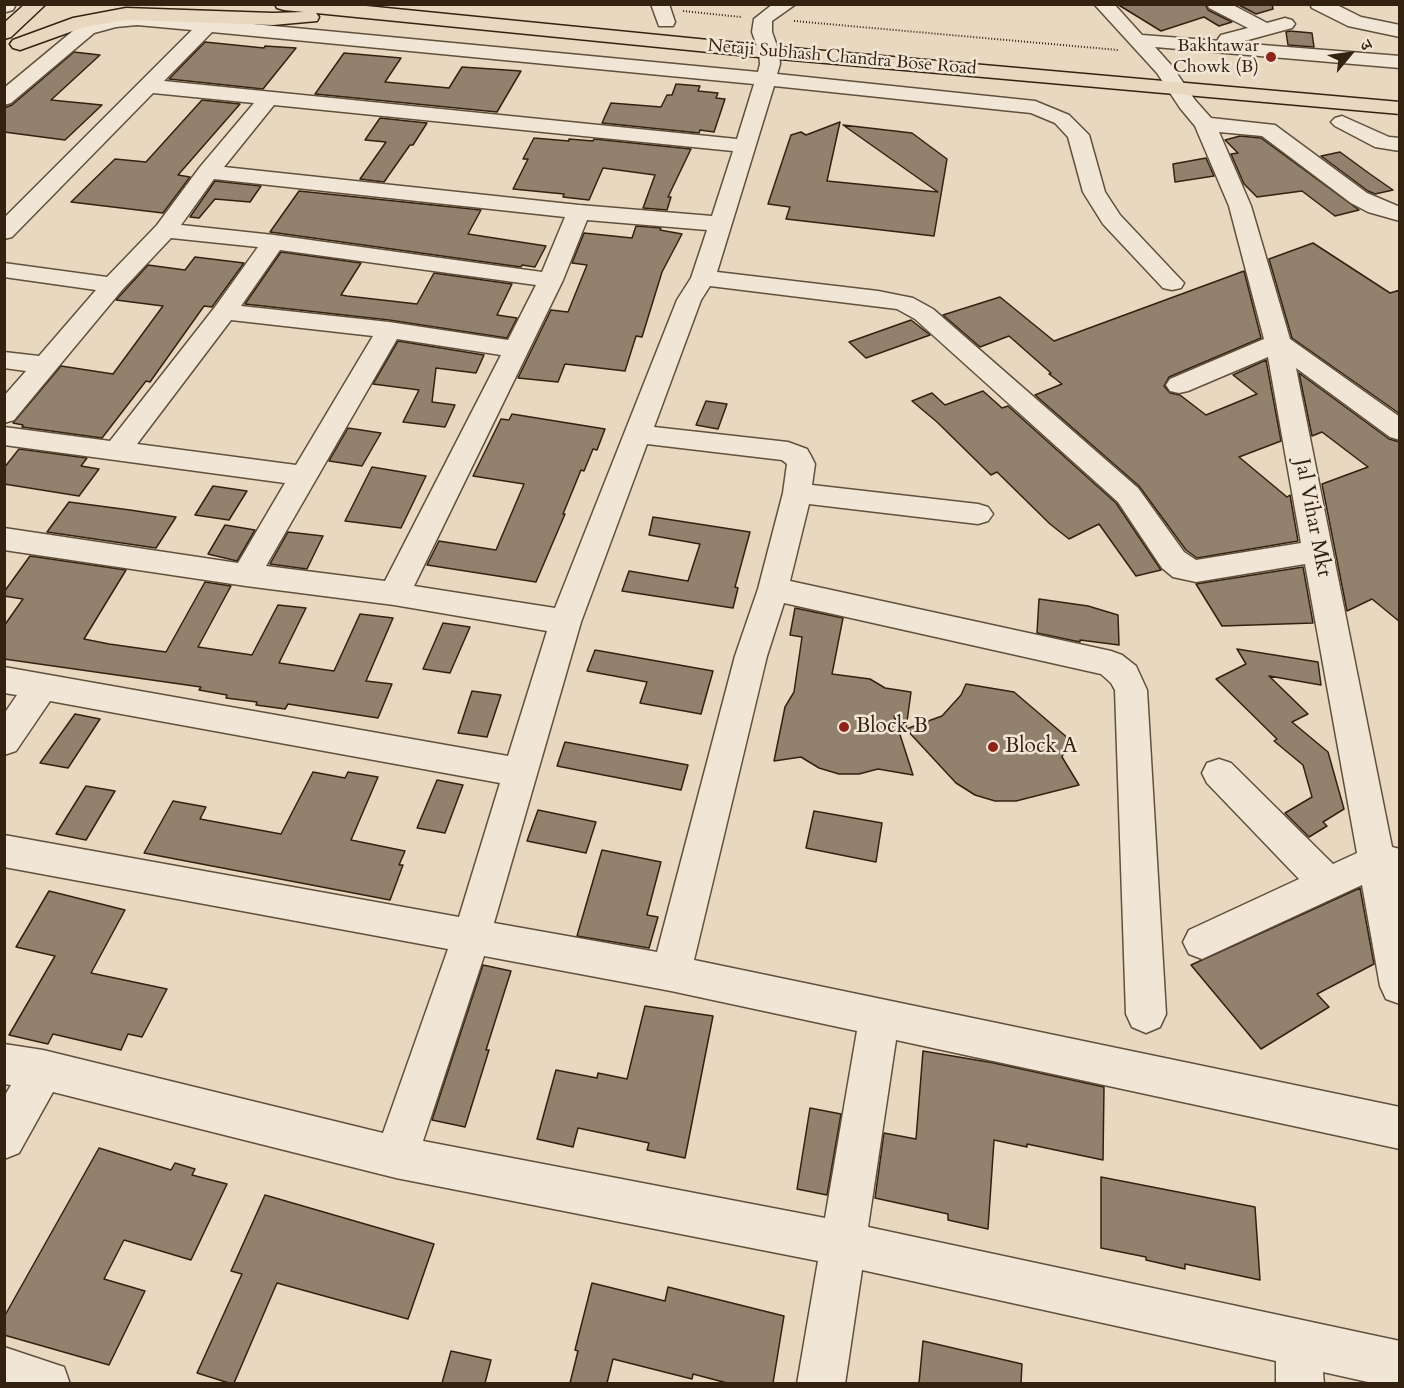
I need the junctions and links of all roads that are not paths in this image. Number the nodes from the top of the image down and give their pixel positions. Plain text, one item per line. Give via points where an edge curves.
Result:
1 (37, 4) edge
2 (284, 4) edge
3 (787, 4) edge
4 (1103, 4) edge
5 (1216, 4) edge
6 (1319, 4) edge
7 (662, 11) edge
8 (55, 12) dead end
9 (368, 12) junction
10 (644, 20) dead end
11 (687, 24) dead end
12 (1285, 24) dead end
13 (206, 27) junction
14 (741, 29) dead end
15 (1265, 29) junction
16 (1400, 31) edge
17 (12, 39) edge
18 (869, 42) dead end
19 (769, 43) junction
20 (1223, 46) junction
21 (1143, 47) junction
22 (4, 57) edge
23 (1400, 63) edge
24 (1171, 79) junction
25 (148, 86) junction
26 (1400, 91) edge
27 (4, 99) edge
28 (267, 100) junction
29 (1400, 108) edge
30 (1342, 122) dead end
31 (1205, 124) junction
32 (1400, 145) edge
33 (746, 146) junction
34 (208, 172) junction
35 (579, 212) junction
36 (1400, 214) edge
37 (720, 224) junction
38 (165, 230) junction
39 (4, 232) edge
40 (274, 242) junction
41 (4, 270) edge
42 (703, 278) junction
43 (550, 280) junction
44 (1172, 283) dead end
45 (113, 285) junction
46 (224, 312) junction
47 (389, 330) junction
48 (1278, 343) junction
49 (514, 349) junction
50 (4, 360) edge
51 (45, 365) junction
52 (1179, 385) dead end
53 (4, 414) edge
54 (1397, 426) edge
55 (640, 434) junction
56 (4, 436) edge
57 (117, 451) junction
58 (304, 476) junction
59 (797, 493) junction
60 (978, 514) dead end
61 (4, 539) edge
62 (1318, 551) junction
63 (246, 575) junction
64 (773, 589) junction
65 (394, 594) junction
66 (565, 622) junction
67 (4, 680) edge
68 (42, 686) junction
69 (4, 741) edge
70 (521, 773) junction
71 (1219, 773) dead end
72 (4, 851) edge
73 (1388, 862) edge
74 (1327, 883) junction
75 (472, 935) junction
76 (1202, 942) dead end
77 (671, 973) junction
78 (1400, 986) edge
79 (1146, 1014) dead end
80 (879, 1017) junction
81 (24, 1067) edge
82 (1400, 1128) edge
83 (4, 1138) edge
84 (396, 1157) junction
85 (845, 1244) junction
86 (1299, 1363) edge
87 (1400, 1365) edge
88 (4, 1370) edge
89 (47, 1383) edge
90 (821, 1383) edge

1 - 17 main road
2 - 9 main road, Netaji Subhash Chandra Bose Road
3 - 19 street
4 - 21 street, Jal Vihar Mkt
5 - 15 street
6 - 16 street via 1355,22
7 - 10 main road, Netaji Subhash Chandra Bose Road
7 - 11 main road, Netaji Subhash Chandra Bose Road
8 - 17 main road
9 - 17 main road via 273,19 126,14
9 - 19 main road, Netaji Subhash Chandra Bose Road
12 - 15 street
13 - 19 street
13 - 25 street
13 - 27 street via 137,19 96,25
14 - 19 main road, Netaji Subhash Chandra Bose Road
15 - 20 street via 1226,40
17 - 22 main road
18 - 24 main road, Netaji Subhash Chandra Bose Road
19 - 24 main road, Netaji Subhash Chandra Bose Road
19 - 33 street
19 - 44 street via 1035,107 1062,119 1078,135 1094,192 1112,219
20 - 21 street
20 - 23 street
21 - 24 street, Jal Vihar Mkt
24 - 26 main road, Netaji Subhash Chandra Bose Road
24 - 29 main road, Netaji Subhash Chandra Bose Road
24 - 31 street, Jal Vihar Mkt
25 - 28 street
25 - 39 street
28 - 33 street
28 - 34 street
30 - 32 street via 1373,138
31 - 36 street via 1267,130 1359,198
31 - 48 street, Jal Vihar Mkt via 1240,206
33 - 37 street
34 - 35 street
34 - 38 street
35 - 37 street
35 - 43 street
37 - 42 street
38 - 40 street
38 - 45 street
40 - 43 street
40 - 46 street
41 - 45 street
42 - 55 street via 689,300
42 - 62 street via 878,298 904,303 924,315 1128,495 1173,560 1184,569 1196,571
43 - 49 street
45 - 51 street
46 - 47 street
46 - 57 street
47 - 49 street
47 - 58 street
48 - 52 street
48 - 54 street
48 - 62 street, Jal Vihar Mkt
49 - 65 street
50 - 51 street
51 - 53 street
55 - 59 street via 788,451 801,464
55 - 66 street
56 - 57 street
57 - 58 street
58 - 63 street
59 - 60 street
59 - 64 street
61 - 63 street
62 - 73 street, Jal Vihar Mkt
63 - 65 street
64 - 77 street via 751,656
64 - 79 street via 1111,664 1124,675 1131,690
65 - 66 street
66 - 70 street
67 - 68 street
68 - 69 street
68 - 70 street
70 - 75 street
71 - 74 street
72 - 75 street
73 - 74 street
73 - 78 street, Jal Vihar Mkt
74 - 76 street
75 - 77 street
75 - 84 street
77 - 80 street
80 - 82 street
80 - 85 street
81 - 83 street
81 - 84 street
84 - 85 street
85 - 86 street
85 - 90 street
86 - 87 street
88 - 89 street

